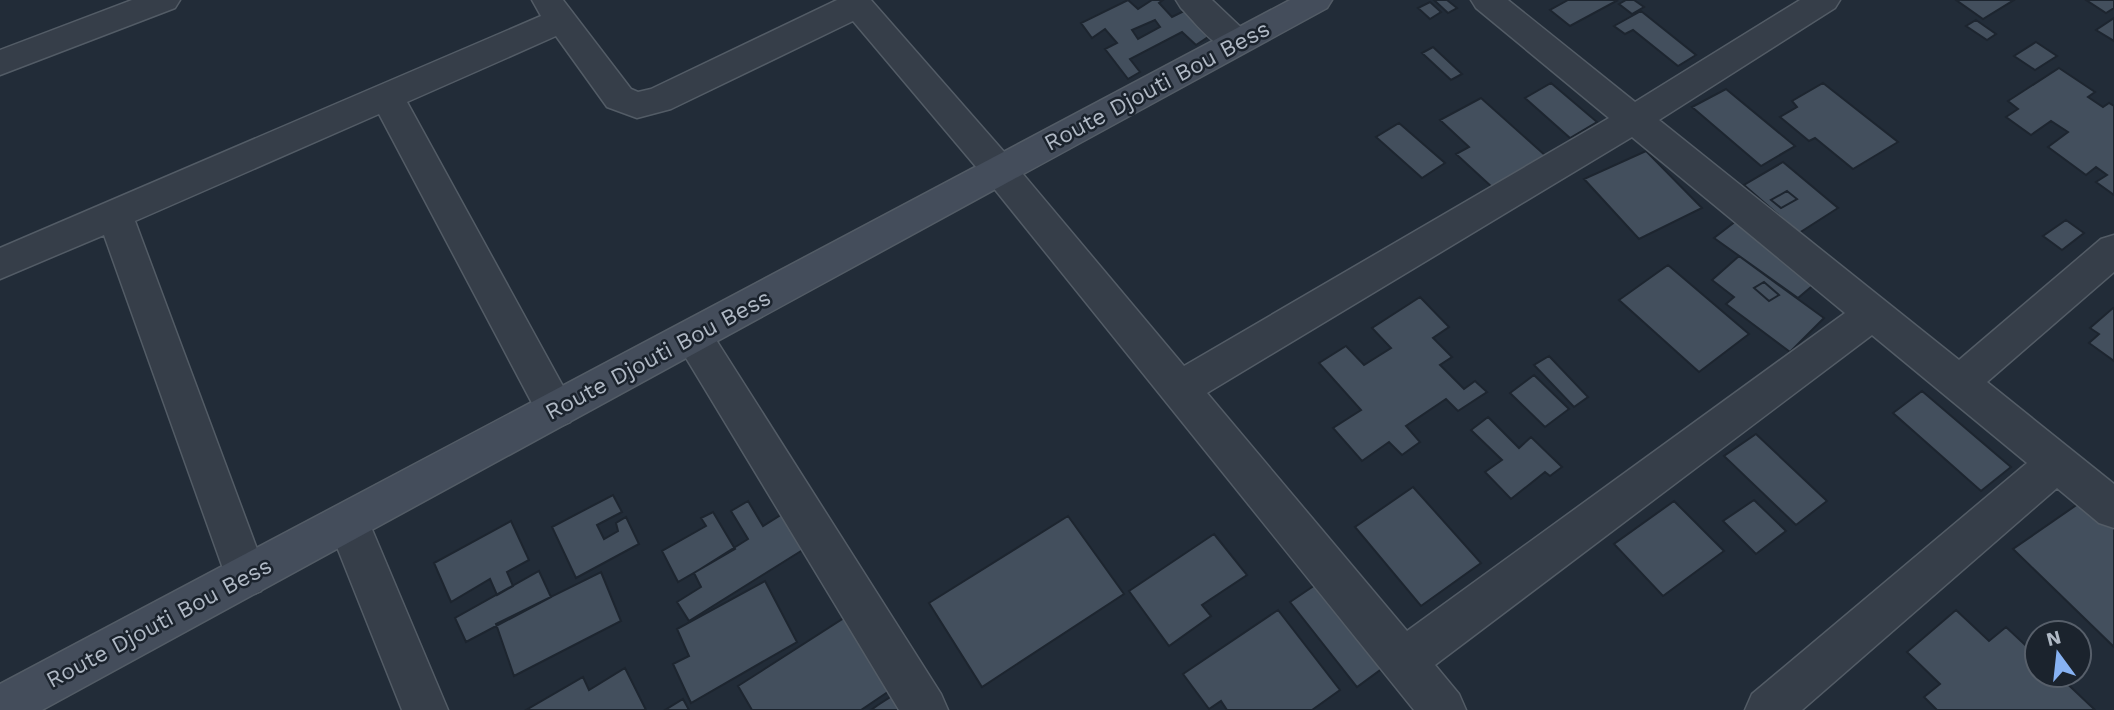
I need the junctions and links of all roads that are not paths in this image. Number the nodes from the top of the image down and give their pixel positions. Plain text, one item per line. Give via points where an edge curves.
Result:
1 (164, 0) edge
2 (1192, 0) edge
3 (1316, 0) edge
4 (1487, 0) edge
5 (1824, 0) edge
6 (855, 3) edge
7 (553, 10) edge
8 (1237, 42) junction
9 (0, 63) edge
10 (387, 96) junction
11 (1634, 119) junction
12 (1000, 171) junction
13 (114, 214) junction
14 (2114, 250) edge
15 (0, 264) edge
16 (1872, 313) junction
17 (693, 336) junction
18 (1959, 383) junction
19 (1179, 388) junction
20 (556, 410) junction
21 (2057, 463) junction
22 (2114, 509) edge
23 (348, 522) junction
24 (246, 576) junction
25 (1403, 662) junction
26 (0, 708) edge
27 (425, 710) edge
28 (925, 710) edge
29 (1443, 710) edge
30 (1768, 710) edge

1 - 9 street
2 - 8 street
3 - 8 main road, Route Djouti Bou Bess
4 - 11 street
5 - 11 street
6 - 7 street via 659,100 637,105 620,98
6 - 12 street
7 - 10 street
8 - 12 main road, Route Djouti Bou Bess
10 - 13 street
10 - 20 street
11 - 16 street
11 - 19 street
12 - 17 main road, Route Djouti Bou Bess
12 - 19 street
13 - 15 street
13 - 24 street
14 - 18 street
16 - 18 street
16 - 25 street
17 - 20 main road, Route Djouti Bou Bess
17 - 28 street
18 - 21 street
19 - 25 street
20 - 23 main road, Route Djouti Bou Bess
21 - 22 street
21 - 30 street
23 - 24 main road, Route Djouti Bou Bess
23 - 27 street
24 - 26 main road, Route Djouti Bou Bess
25 - 29 street

